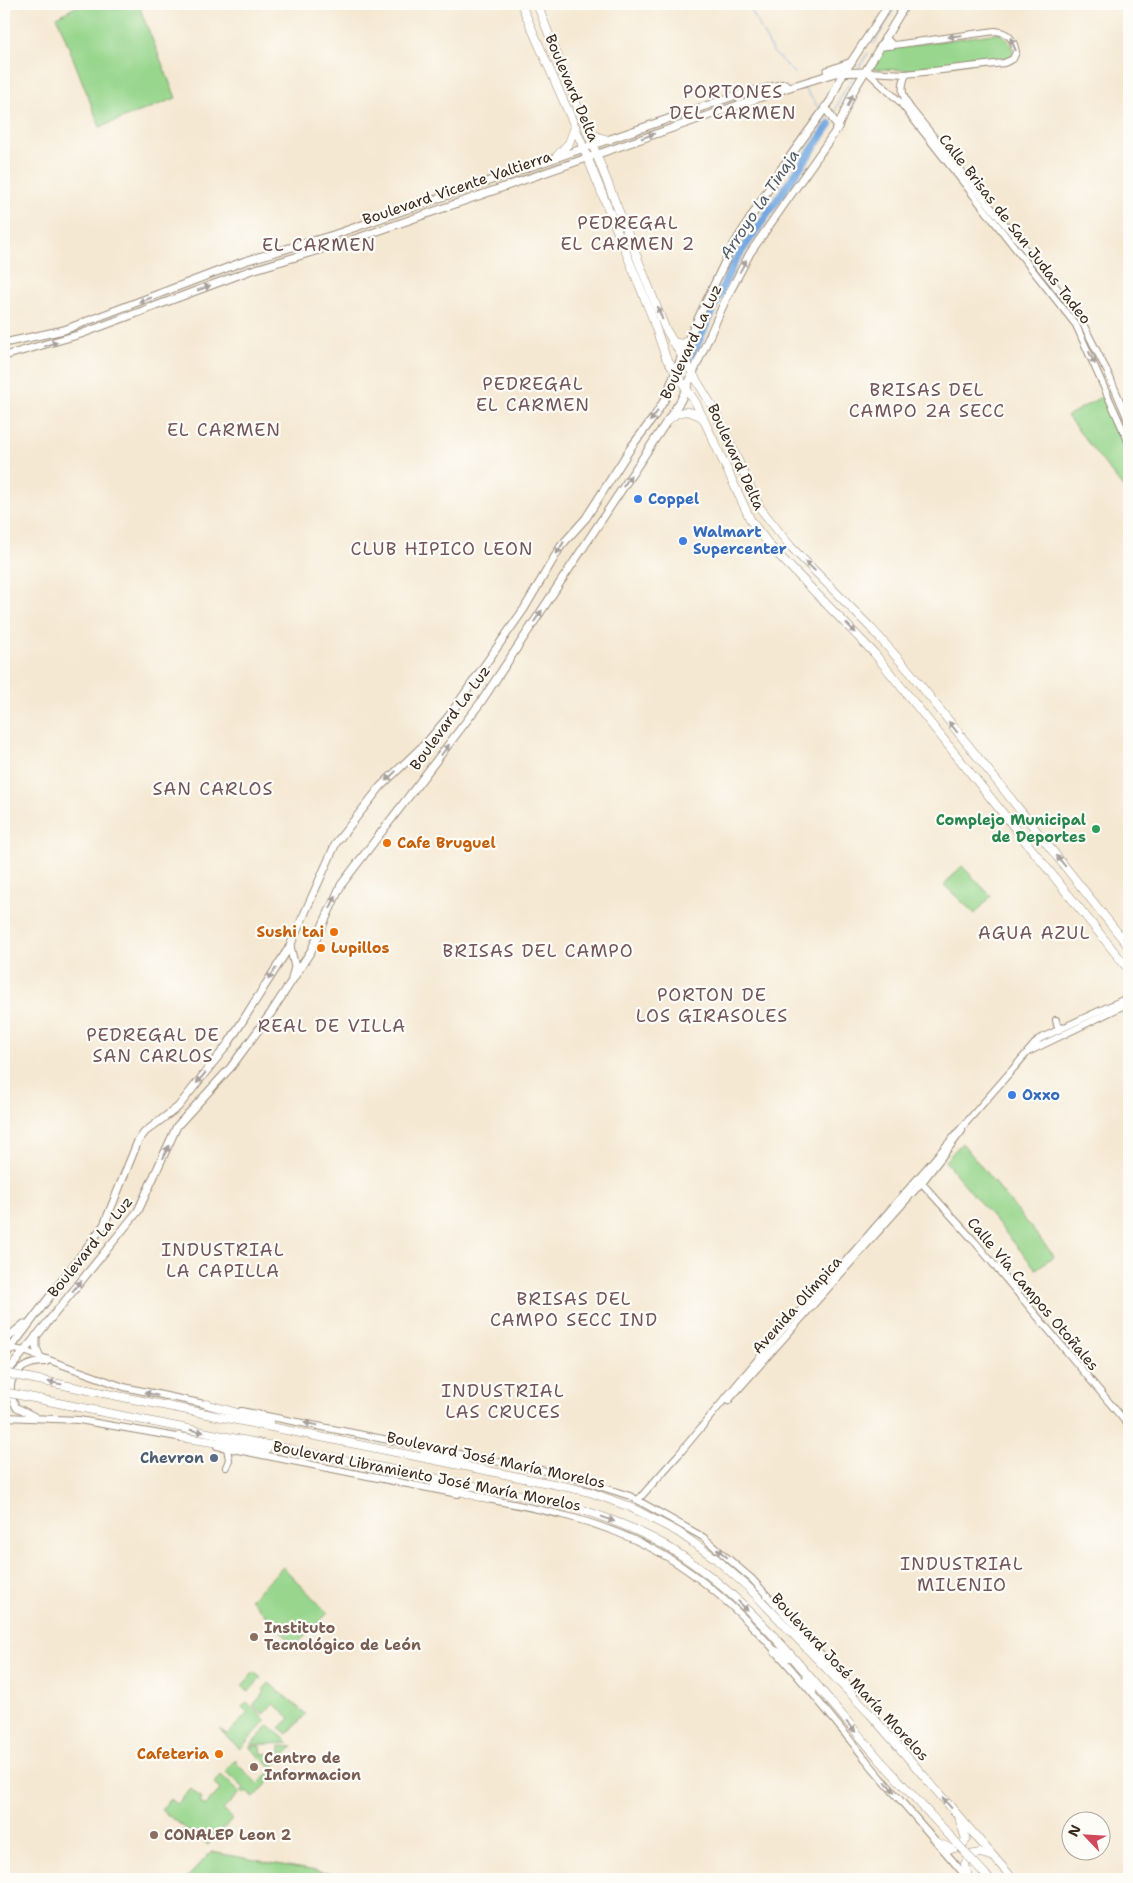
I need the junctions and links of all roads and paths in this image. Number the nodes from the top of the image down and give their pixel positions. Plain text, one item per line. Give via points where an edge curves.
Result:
1 (521, 4) edge
2 (889, 4) edge
3 (906, 4) edge
4 (538, 6) edge
5 (526, 15) junction
6 (885, 38) junction
7 (868, 39) junction
8 (892, 45) junction
9 (880, 47) junction
10 (556, 50) junction
11 (542, 51) junction
12 (852, 62) junction
13 (846, 72) junction
14 (867, 72) junction
15 (906, 74) junction
16 (824, 107) junction
17 (926, 124) junction
18 (918, 126) junction
19 (575, 127) junction
20 (838, 127) junction
21 (589, 131) junction
22 (609, 140) junction
23 (584, 149) junction
24 (596, 150) junction
25 (556, 157) junction
26 (587, 157) junction
27 (609, 188) junction
28 (600, 191) junction
29 (635, 248) junction
30 (625, 252) junction
31 (688, 340) junction
32 (672, 342) junction
33 (4, 343) edge
34 (4, 356) edge
35 (681, 356) junction
36 (675, 373) junction
37 (694, 374) junction
38 (1114, 387) junction
39 (687, 389) junction
40 (1107, 390) junction
41 (704, 418) junction
42 (668, 421) junction
43 (1129, 422) edge
44 (1129, 443) edge
45 (830, 587) junction
46 (820, 596) junction
47 (849, 606) junction
48 (837, 614) junction
49 (290, 946) junction
50 (1129, 947) edge
51 (284, 956) junction
52 (293, 958) junction
53 (304, 964) junction
54 (1129, 970) edge
55 (290, 985) junction
56 (1129, 997) edge
57 (1129, 1003) edge
58 (1056, 1020) dead end
59 (1062, 1028) junction
60 (1028, 1051) junction
61 (178, 1107) junction
62 (187, 1114) junction
63 (920, 1180) junction
64 (37, 1312) junction
65 (37, 1334) junction
66 (4, 1341) edge
67 (8, 1348) edge
68 (24, 1351) junction
69 (40, 1357) junction
70 (4, 1358) edge
71 (51, 1362) junction
72 (4, 1375) edge
73 (4, 1392) edge
74 (206, 1404) junction
75 (5, 1418) edge
76 (55, 1419) junction
77 (1129, 1426) edge
78 (296, 1431) junction
79 (179, 1437) junction
80 (228, 1448) junction
81 (390, 1450) junction
82 (303, 1453) junction
83 (480, 1458) junction
84 (226, 1467) dead end
85 (390, 1470) junction
86 (487, 1499) junction
87 (638, 1500) junction
88 (650, 1506) junction
89 (775, 1651) junction
90 (791, 1657) junction
91 (805, 1672) junction
92 (812, 1691) junction
93 (860, 1704) junction
94 (958, 1816) junction
95 (938, 1843) junction
96 (993, 1857) junction
97 (968, 1879) edge
98 (989, 1879) edge
99 (1013, 1879) edge

1 - 5 main road, Boulevard Delta
2 - 7 main road, Boulevard La Luz
3 - 6 main road, Boulevard La Luz
4 - 5 main road via 536,17
4 - 10 main road, Boulevard Delta
5 - 11 main road, Boulevard Delta
6 - 8 main road
6 - 9 main road, Boulevard La Luz
7 - 9 main road via 872,48
7 - 12 main road, Boulevard La Luz
8 - 9 street
15 -> 8 street via 1004,63 1016,55 1015,48 1007,34 995,31
9 - 14 main road, Boulevard La Luz
10 - 11 main road via 547,44
10 - 21 main road, Boulevard Delta
11 - 19 main road, Boulevard Delta
12 - 13 main road, Boulevard La Luz
12 - 22 main road, Boulevard Vicente Valtierra via 778,86 737,95
13 - 14 main road, Boulevard Vicente Valtierra
13 - 16 main road, Boulevard La Luz
24 -> 13 main road, Boulevard Vicente Valtierra
14 - 15 street
14 - 18 street, Calle Brisas de San Judas Tadeo via 888,88
20 -> 14 main road, Boulevard La Luz
15 - 17 street, Calle Brisas de San Judas Tadeo via 902,85 905,100
16 - 20 main road
16 - 31 main road, Boulevard La Luz via 730,251
17 - 18 street
17 - 38 street, Calle Brisas de San Judas Tadeo via 1078,314
18 -> 40 street, Calle Brisas de San Judas Tadeo via 1065,309 1081,332
19 - 23 main road, Boulevard Delta
19 - 25 main road via 570,143
37 -> 20 main road, Boulevard La Luz via 728,295 750,254
21 - 22 main road
21 - 24 main road, Boulevard Delta
22 - 24 main road, Boulevard Vicente Valtierra
23 - 24 main road, Boulevard Vicente Valtierra
23 - 25 main road, Boulevard Vicente Valtierra
23 - 26 main road, Boulevard Delta
24 - 26 main road, Boulevard Vicente Valtierra
24 - 27 main road, Boulevard Delta
25 -> 33 main road, Boulevard Vicente Valtierra via 333,236 245,261 58,332
26 - 28 main road, Boulevard Delta
34 -> 26 main road, Boulevard Vicente Valtierra via 81,334 249,271 352,240
27 - 28 main road
27 - 29 main road, Boulevard Delta
28 - 30 main road, Boulevard Delta
29 - 30 main road
32 -> 29 main road, Boulevard Delta
30 - 36 main road, Boulevard Delta via 666,358
31 - 32 main road via 682,344
31 - 35 main road, Boulevard La Luz
32 - 35 main road, Boulevard Delta
35 - 36 main road, Boulevard La Luz
35 - 37 main road, Boulevard Delta
36 - 39 main road, Boulevard Delta
36 -> 49 main road, Boulevard La Luz via 660,407 590,513 562,546 528,603 477,677 440,728 381,786 336,843
37 - 39 main road, Boulevard La Luz
45 -> 37 main road, Boulevard Delta via 791,547 760,508 721,423
38 - 40 street
38 - 43 street, Calle Brisas de San Judas Tadeo
39 - 41 main road, Boulevard Delta
39 - 42 main road, Boulevard La Luz
40 - 44 street, Calle Brisas de San Judas Tadeo
41 - 42 main road via 684,410
41 - 46 main road, Boulevard Delta via 751,521 771,547
53 -> 42 main road, Boulevard La Luz via 341,885 481,702
45 - 46 main road via 831,598
45 - 47 main road, Boulevard Delta
46 - 48 main road, Boulevard Delta
47 - 48 main road via 840,604
50 -> 47 main road, Boulevard Delta via 910,672
48 -> 54 main road, Boulevard Delta via 874,652 931,721
49 - 51 main road, Boulevard La Luz
49 - 52 main road
51 - 52 main road
51 -> 61 main road, Boulevard La Luz via 228,1044
52 - 53 main road
52 - 55 main road via 295,967
53 - 55 main road, Boulevard La Luz
55 - 62 main road, Boulevard La Luz via 239,1057
56 - 59 street, Avenida Olímpica
57 - 60 street, Avenida Olímpica
58 - 59 street
59 - 60 street, Avenida Olímpica via 1039,1039
60 - 63 street, Avenida Olímpica via 968,1121 950,1149
61 - 62 main road
61 - 64 main road, Boulevard La Luz via 145,1132 138,1142 104,1226
65 -> 62 main road, Boulevard La Luz via 135,1216 177,1126
63 - 77 street, Calle Vía Campos Otoñales
63 - 87 street, Avenida Olímpica via 779,1334
63 - 88 street, Avenida Olímpica via 662,1478 650,1494
64 - 66 main road
64 - 67 main road, Boulevard La Luz
65 - 68 main road, Boulevard La Luz
65 - 69 main road via 35,1342
67 - 68 street, Boulevard Libramiento José María Morelos
67 - 70 main road, Boulevard La Luz
68 - 69 street, Boulevard Libramiento José María Morelos
68 - 72 main road, Boulevard La Luz
69 - 71 street, Boulevard Libramiento José María Morelos
74 -> 71 street, Boulevard Libramiento José María Morelos via 124,1387
71 - 76 street via 31,1362 24,1366 15,1375 10,1393 16,1407 22,1411
78 -> 72 main road, Boulevard José María Morelos, bridge
73 -> 82 main road, Boulevard José María Morelos, bridge
74 - 78 main road
83 -> 74 street, Boulevard Libramiento José María Morelos
75 - 76 street, Boulevard Libramiento José María Morelos
76 - 79 street, Boulevard Libramiento José María Morelos via 115,1425
78 - 81 main road, Boulevard José María Morelos
79 - 80 street, Boulevard Libramiento José María Morelos
79 - 82 main road
80 - 84 street
80 - 86 street, Boulevard Libramiento José María Morelos
81 - 83 main road via 459,1459
81 - 93 main road, Boulevard José María Morelos via 590,1492 654,1519 694,1542 732,1572
82 - 85 main road, Boulevard José María Morelos
83 - 87 street, Boulevard Libramiento José María Morelos via 574,1478
85 - 86 main road
85 -> 90 main road, Boulevard José María Morelos via 564,1504 635,1530 678,1553 710,1576 736,1598
86 - 89 street, Boulevard Libramiento José María Morelos via 580,1519 653,1549 725,1602
87 - 88 street, Boulevard Libramiento José María Morelos
93 -> 88 street, Boulevard Libramiento José María Morelos via 843,1678 752,1579 703,1537
89 - 90 main road
89 - 92 street, Boulevard Libramiento José María Morelos
90 - 91 main road, Boulevard José María Morelos
91 - 92 main road
91 -> 98 main road, Boulevard José María Morelos, bridge
92 -> 95 street, Boulevard Libramiento José María Morelos
94 -> 93 main road, Boulevard José María Morelos
94 - 95 main road via 965,1835 964,1843 955,1849
94 - 96 main road, Boulevard José María Morelos
95 - 97 street, Boulevard Libramiento José María Morelos
96 - 97 main road via 980,1853 970,1855 964,1864
96 - 99 main road, Boulevard José María Morelos

